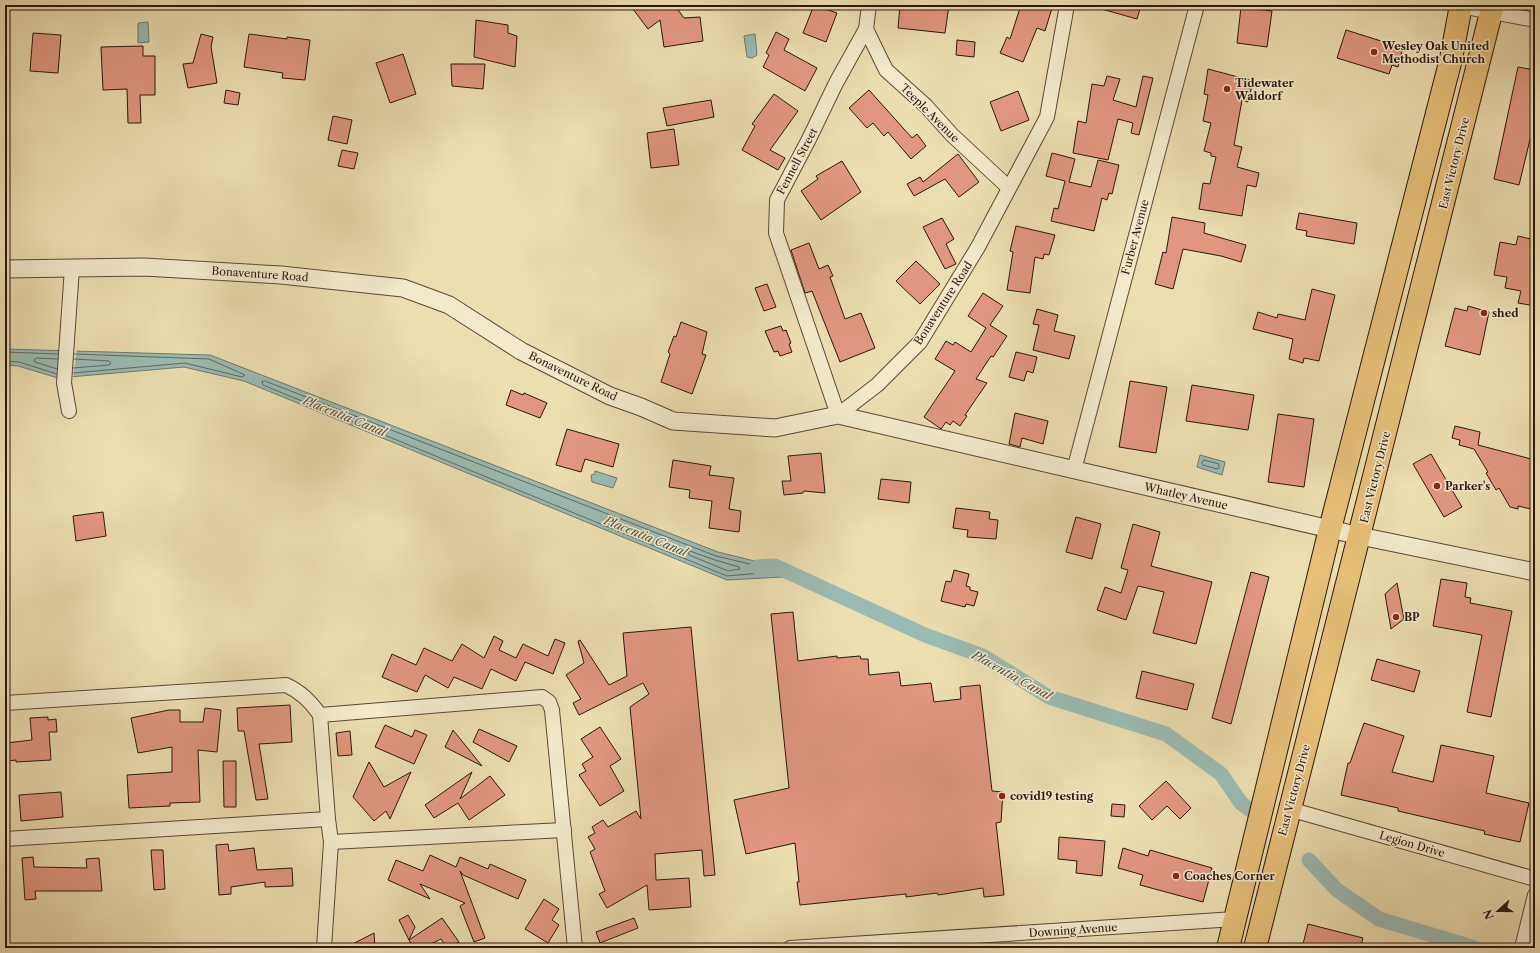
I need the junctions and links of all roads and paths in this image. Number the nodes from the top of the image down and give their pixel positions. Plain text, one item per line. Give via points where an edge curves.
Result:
1 (869, 5) edge
2 (1067, 5) edge
3 (1196, 5) edge
4 (1459, 5) edge
5 (1493, 9) edge
6 (1535, 20) edge
7 (866, 29) junction
8 (1008, 187) junction
9 (72, 268) junction
10 (5, 269) edge
11 (69, 411) dead end
12 (838, 415) junction
13 (1074, 470) junction
14 (1330, 529) junction
15 (1360, 536) junction
16 (1535, 572) edge
17 (5, 703) edge
18 (320, 715) junction
19 (1289, 809) junction
20 (328, 819) junction
21 (564, 830) junction
22 (5, 839) edge
23 (331, 842) junction
24 (1535, 879) edge
25 (1535, 895) edge
26 (1235, 919) junction
27 (324, 948) edge
28 (575, 948) edge
29 (790, 948) edge
30 (1228, 948) edge
31 (1244, 948) edge
32 (1255, 948) edge
33 (1522, 948) edge

1 - 7 street, Fennell Street
2 - 8 street, Bonaventure Road via 1047,117
3 - 13 street, Furber Avenue
4 - 5 street
4 - 14 main road via 1451,59
5 - 6 street
5 - 15 main road, East Victory Drive
7 - 8 street, Teeple Avenue via 886,70
7 - 12 street, Fennell Street via 777,200 776,233
8 - 12 street, Bonaventure Road via 978,247 920,342 877,385
9 - 10 street, Bonaventure Road
9 - 11 street via 64,383
9 - 12 street, Bonaventure Road via 144,267 282,275 403,288 449,305 520,351 610,396 673,421 775,428
12 - 13 street, Whatley Avenue
13 - 14 street, Whatley Avenue
14 - 15 street, Whatley Avenue
14 - 26 main road
15 - 16 street, Whatley Avenue
15 - 19 main road, East Victory Drive
17 - 18 street via 286,685 300,692
18 - 20 street
18 - 21 street via 542,697 549,702 552,710
19 - 24 street, Legion Drive
19 - 32 main road, East Victory Drive
20 - 22 street
20 - 23 street
21 - 23 street
21 - 28 street
23 - 27 street
25 - 33 street
26 - 29 street, Downing Avenue
26 - 30 main road
26 - 31 main road via 1244,924 1247,932

